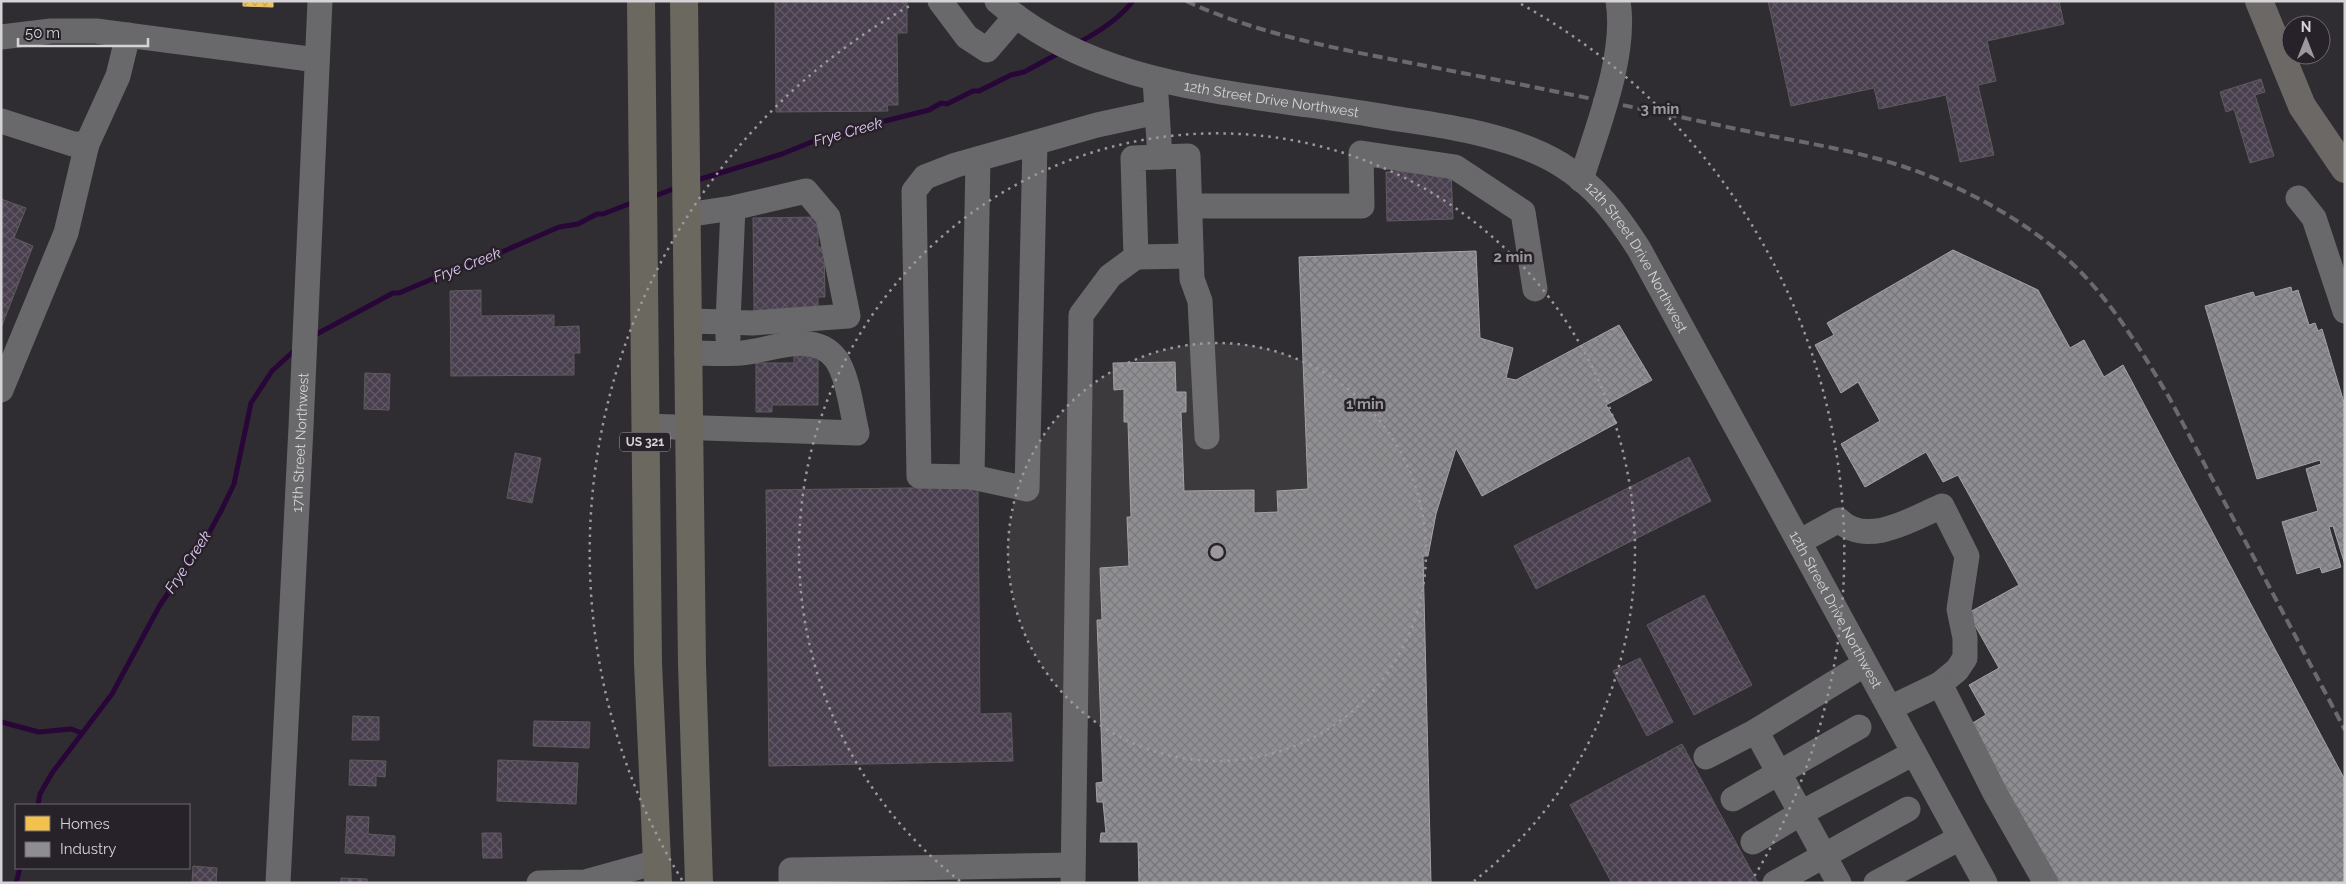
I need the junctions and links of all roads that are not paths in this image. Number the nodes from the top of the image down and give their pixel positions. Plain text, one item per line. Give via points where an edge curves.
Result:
1 (320, 1) edge
2 (641, 1) edge
3 (684, 1) edge
4 (940, 1) edge
5 (1618, 1) edge
6 (2259, 1) edge
7 (1007, 8) edge
8 (128, 35) junction
9 (1, 37) edge
10 (317, 60) junction
11 (1155, 79) junction
12 (1157, 112) junction
13 (1, 121) edge
14 (1035, 143) junction
15 (87, 144) junction
16 (1160, 157) junction
17 (978, 159) junction
18 (2345, 169) edge
19 (1581, 180) junction
20 (2298, 198) dead end
21 (1190, 206) junction
22 (733, 208) junction
23 (686, 215) junction
24 (1191, 256) junction
25 (1136, 257) junction
26 (1535, 289) dead end
27 (2345, 310) edge
28 (687, 321) junction
29 (728, 322) junction
30 (687, 353) junction
31 (728, 353) junction
32 (1, 390) edge
33 (645, 426) junction
34 (688, 427) junction
35 (1207, 437) dead end
36 (972, 477) junction
37 (1799, 542) junction
38 (1866, 664) junction
39 (1940, 684) junction
40 (1890, 708) junction
41 (1859, 727) dead end
42 (1756, 731) junction
43 (1914, 753) junction
44 (1706, 757) dead end
45 (1780, 774) junction
46 (1733, 799) dead end
47 (1908, 809) dead end
48 (1801, 814) junction
49 (1960, 838) junction
50 (1753, 842) dead end
51 (1824, 855) junction
52 (657, 872) edge
53 (1072, 874) edge
54 (585, 882) edge
55 (278, 883) edge
56 (539, 883) edge
57 (699, 883) edge
58 (791, 883) edge
59 (1775, 883) edge
60 (1839, 883) edge
61 (1876, 883) edge
62 (1985, 883) edge
63 (2046, 883) edge

1 - 10 street, 17th Street Northwest
2 - 33 highway, US 321
3 - 23 highway, US 321
4 - 7 street via 967,37 987,50
5 - 19 street via 1618,45 1606,101
6 - 18 main road via 2302,106
7 - 11 street, 12th Street Drive Northwest via 1087,57
8 - 9 street via 51,31
8 - 10 street
8 - 15 street via 118,76
10 - 55 street, 17th Street Northwest
11 - 12 street
11 - 19 street, 12th Street Drive Northwest via 1234,95 1458,128 1514,144 1560,164
12 - 14 street
12 - 16 street
13 - 15 street via 73,144
14 - 17 street
14 - 36 street via 1027,489
15 - 32 street via 66,233
16 - 21 street via 1188,156
16 - 25 street via 1133,158
17 - 36 street
17 - 36 street via 924,177 914,191 919,476
19 - 37 street, 12th Street Drive Northwest via 1618,215
20 - 27 street via 2314,218
21 - 24 street
21 - 26 street via 1362,206 1361,153 1456,167 1523,212
22 - 23 street
22 - 29 street
22 - 29 street via 806,191 828,217 848,316
23 - 28 highway, US 321
24 - 25 street
24 - 35 street via 1192,279 1200,301
25 - 53 street via 1110,276 1081,315
28 - 29 street
28 - 30 highway, US 321
29 - 31 street
30 - 31 street
30 - 34 highway, US 321
31 - 34 street via 778,345 823,347 836,359 844,375 857,433
33 - 34 street
33 - 52 highway, US 321 via 648,663
34 - 57 highway, US 321
37 - 38 street, 12th Street Drive Northwest
37 - 39 street via 1840,520 1856,530 1885,531 1942,506 1967,556 1958,609 1965,638 1965,658 1957,670
38 - 40 street, 12th Street Drive Northwest
38 - 42 street
39 - 40 street
39 - 63 street via 1995,793
40 - 43 street, 12th Street Drive Northwest
41 - 45 street
42 - 44 street
42 - 45 street
43 - 48 street
43 - 49 street, 12th Street Drive Northwest
45 - 46 street
45 - 48 street
47 - 51 street
48 - 50 street
48 - 51 street
49 - 61 street
49 - 62 street, 12th Street Drive Northwest
51 - 59 street
51 - 60 street
52 - 54 street
53 - 58 street via 791,870
54 - 56 street

